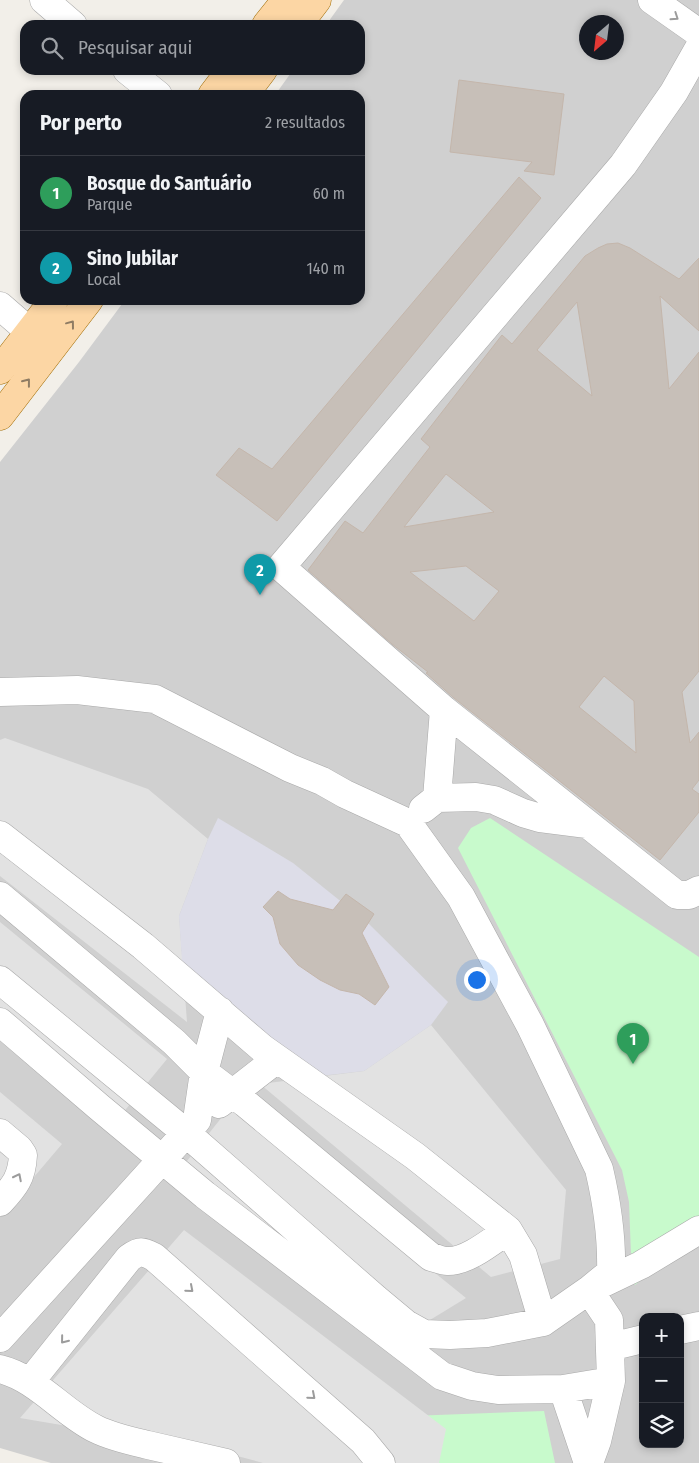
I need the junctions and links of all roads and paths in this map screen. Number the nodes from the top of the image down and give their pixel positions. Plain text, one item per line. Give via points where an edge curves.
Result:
1 (44, 0) edge
2 (286, 0) edge
3 (317, 0) edge
4 (652, 0) edge
5 (66, 20) edge
6 (270, 20) edge
7 (302, 20) edge
8 (699, 33) edge
9 (699, 48) edge
10 (133, 75) edge
11 (227, 75) edge
12 (259, 75) edge
13 (152, 90) edge
14 (216, 90) edge
15 (248, 90) edge
16 (50, 305) edge
17 (85, 305) edge
18 (0, 306) edge
19 (30, 332) junction
20 (53, 348) junction
21 (0, 370) edge
22 (0, 416) edge
23 (0, 692) edge
24 (444, 710) junction
25 (437, 798) junction
26 (408, 823) junction
27 (587, 824) junction
28 (0, 835) edge
29 (699, 890) edge
30 (0, 896) edge
31 (0, 980) edge
32 (220, 1011) junction
33 (0, 1022) edge
34 (277, 1059) junction
35 (204, 1072) junction
36 (234, 1094) junction
37 (191, 1126) junction
38 (0, 1133) edge
39 (162, 1159) junction
40 (0, 1202) edge
41 (508, 1230) junction
42 (699, 1230) edge
43 (589, 1290) junction
44 (543, 1322) junction
45 (699, 1326) edge
46 (684, 1329) edge
47 (450, 1335) junction
48 (0, 1338) edge
49 (639, 1341) edge
50 (610, 1347) junction
51 (0, 1369) edge
52 (442, 1376) junction
53 (611, 1381) junction
54 (30, 1382) junction
55 (563, 1390) junction
56 (226, 1463) edge
57 (381, 1463) edge
58 (589, 1463) edge

1 - 5 street
2 - 6 main road
3 - 7 main road
4 -> 8 street
9 - 24 street via 674,92 624,166 281,567
10 - 13 street
11 - 14 main road
12 - 15 main road
16 - 19 main road
20 -> 17 main road
18 - 19 street
19 - 20 street
19 - 21 main road
22 -> 20 main road
23 - 26 street via 77,690 155,699 290,768
24 - 25 street
24 - 27 street
25 - 26 street
25 - 27 street via 494,800 540,818
26 - 43 street via 461,897 530,1025 599,1170 612,1254 611,1272
27 - 29 street via 677,896
28 - 32 street via 143,946
30 - 35 street via 174,1042
31 - 37 street
32 - 34 street
32 - 35 street
33 - 39 street
34 - 36 street
34 - 41 street via 415,1156
35 - 36 street
35 - 37 street
36 - 37 street
36 - 41 street via 431,1257 446,1261 461,1259
37 - 39 street
37 - 47 street via 406,1324 424,1334
40 -> 38 street via 21,1175 23,1155
39 - 48 street
39 - 52 street
41 - 44 street via 523,1255
42 - 43 street via 640,1266
43 - 44 street
43 - 50 street via 609,1320
44 - 47 street via 487,1333
45 - 46 street
47 - 52 street
49 - 50 street
50 - 53 street
51 - 54 street
52 - 55 street via 498,1390
53 - 55 street
53 - 58 street
54 - 56 street via 98,1430 122,1439
54 - 57 street via 130,1258 144,1252 154,1257 363,1441
55 - 58 street

